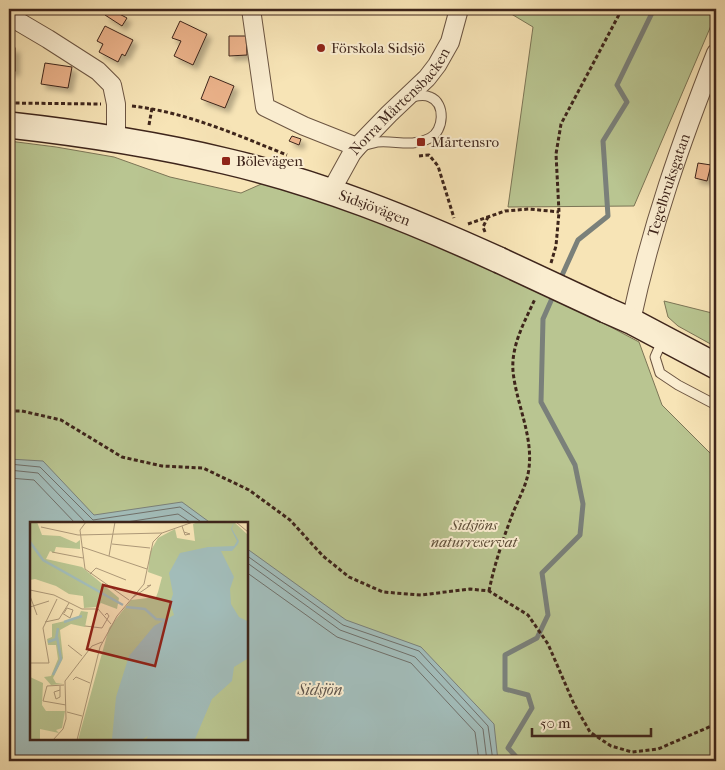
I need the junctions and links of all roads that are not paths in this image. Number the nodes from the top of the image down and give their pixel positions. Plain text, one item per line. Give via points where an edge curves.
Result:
1 (251, 9) edge
2 (459, 9) edge
3 (9, 16) edge
4 (716, 53) edge
5 (406, 98) junction
6 (9, 125) edge
7 (116, 139) junction
8 (357, 147) junction
9 (331, 191) junction
10 (631, 321) junction
11 (664, 338) junction
12 (716, 366) edge
13 (716, 405) edge

1 - 8 street via 265,107
2 - 5 street, Norra Mårtensbacken via 450,42 437,65
3 - 7 street via 98,71 112,85 116,104
4 - 10 street, Tegelbruksgatan via 662,201
5 - 8 street, Norra Mårtensbacken
5 - 8 lane via 423,95 437,102 441,120 433,137 408,144 378,142
6 - 7 main road, Sidsjövägen
7 - 9 main road, Sidsjövägen via 226,161
8 - 9 street, Norra Mårtensbacken
9 - 10 main road, Sidsjövägen, bridge via 431,228
10 - 11 main road, Sidsjövägen
11 - 12 main road, Sidsjövägen
11 - 13 lane via 655,357 660,373

